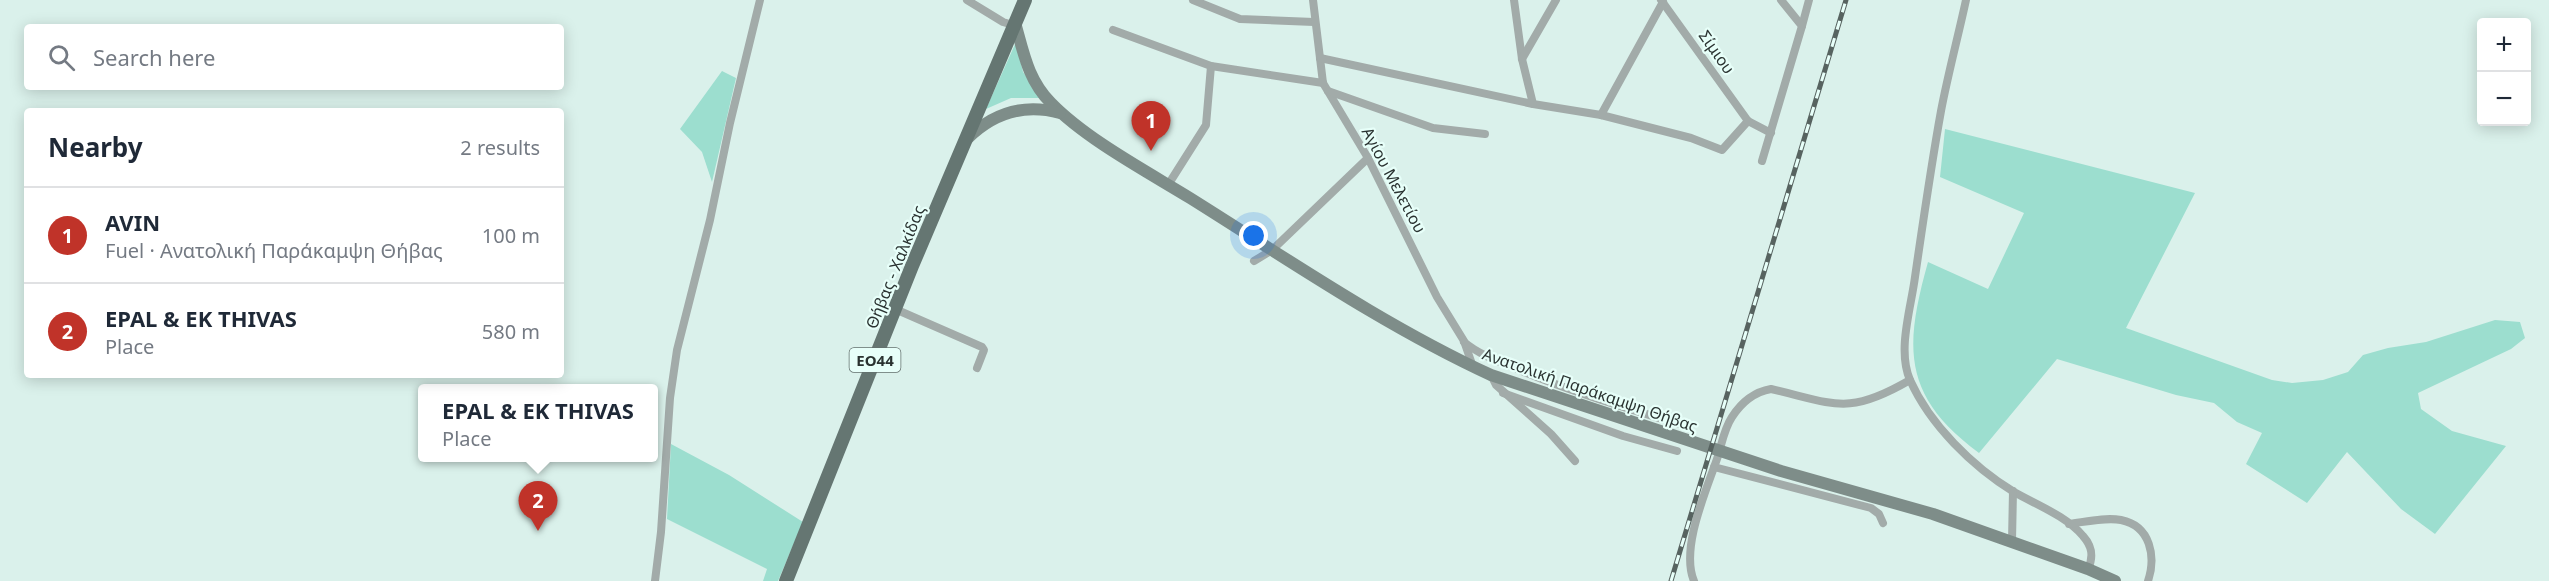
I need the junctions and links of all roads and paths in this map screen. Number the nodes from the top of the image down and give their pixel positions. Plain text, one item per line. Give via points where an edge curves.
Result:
1 (760, 0) edge
2 (967, 0) edge
3 (1025, 0) edge
4 (1193, 0) edge
5 (1312, 0) edge
6 (1514, 0) edge
7 (1556, 0) edge
8 (1781, 0) edge
9 (1809, 0) edge
10 (1966, 0) edge
11 (1662, 1) edge
12 (1314, 22) junction
13 (1016, 26) junction
14 (1802, 26) junction
15 (1113, 30) dead end
16 (1320, 58) junction
17 (1522, 59) junction
18 (1211, 66) junction
19 (1323, 83) junction
20 (1328, 91) junction
21 (1533, 104) junction
22 (1064, 114) junction
23 (1600, 115) junction
24 (1748, 121) junction
25 (1771, 133) junction
26 (1485, 134) dead end
27 (966, 139) junction
28 (1368, 158) junction
29 (1762, 161) dead end
30 (1168, 184) junction
31 (1272, 250) junction
32 (1254, 261) dead end
33 (895, 309) junction
34 (1464, 341) junction
35 (1473, 367) junction
36 (976, 368) dead end
37 (1491, 375) junction
38 (1910, 380) junction
39 (1503, 393) junction
40 (1679, 424) dead end
41 (1677, 451) dead end
42 (1575, 461) dead end
43 (1714, 467) junction
44 (2013, 491) junction
45 (1883, 523) dead end
46 (2069, 524) junction
47 (2012, 541) junction
48 (2088, 569) junction
49 (655, 581) edge
50 (786, 581) edge
51 (1694, 581) edge
52 (2115, 581) edge
53 (2148, 581) edge

1 - 49 street via 677,350
2 - 13 street
3 - 13 main road, Θήβας - Χαλκίδας / ΕΟ44
4 - 12 street via 1240,19
5 - 12 street, Αγίου Μελετίου
6 - 17 street
7 - 17 street
8 - 14 street
9 - 14 street
10 - 38 street via 1941,109 1916,276 1905,357
11 - 23 street
11 - 24 street, Σίμιου
12 - 16 street, Αγίου Μελετίου
13 - 22 main road, Ανατολική Παράκαμψη Θήβας via 1031,76
13 - 27 main road, Θήβας - Χαλκίδας / ΕΟ44
14 - 25 street
15 - 18 street
16 - 19 street, Αγίου Μελετίου
16 - 21 street
17 - 21 street
18 - 19 street
18 - 30 street via 1206,125
19 - 20 street, Αγίου Μελετίου
20 - 26 street via 1433,128
20 - 28 street, Αγίου Μελετίου
21 - 23 street
22 - 27 main road via 1029,108 1011,111 994,117
22 - 30 main road, Ανατολική Παράκαμψη Θήβας
23 - 24 street via 1722,150
24 - 25 street
25 - 29 street
27 - 33 main road, Θήβας - Χαλκίδας / ΕΟ44
28 - 31 street
28 - 34 street, Αγίου Μελετίου via 1437,297
30 - 31 main road, Ανατολική Παράκαμψη Θήβας
31 - 32 street
31 - 35 main road, Ανατολική Παράκαμψη Θήβας via 1382,318
33 - 36 street via 982,347
33 - 50 main road, Θήβας - Χαλκίδας / ΕΟ44
34 - 35 street, Αγίου Μελετίου
34 - 40 street via 1476,352 1539,378
35 - 37 main road, Ανατολική Παράκαμψη Θήβας
37 - 39 street
37 - 47 main road, Ανατολική Παράκαμψη Θήβας via 1685,441
38 - 43 street via 1877,398 1851,404 1837,405 1771,388 1760,391 1732,416
38 - 44 street via 1947,435
39 - 41 street
39 - 42 street via 1551,434
43 - 45 street via 1871,508
43 - 51 street via 1694,531 1690,572
44 - 46 street
44 - 47 street
46 - 48 street via 2081,533 2092,551
46 - 53 street via 2120,520 2134,525 2151,547
47 - 48 main road, Ανατολική Παράκαμψη Θήβας
48 - 52 main road, Ανατολική Παράκαμψη Θήβας

